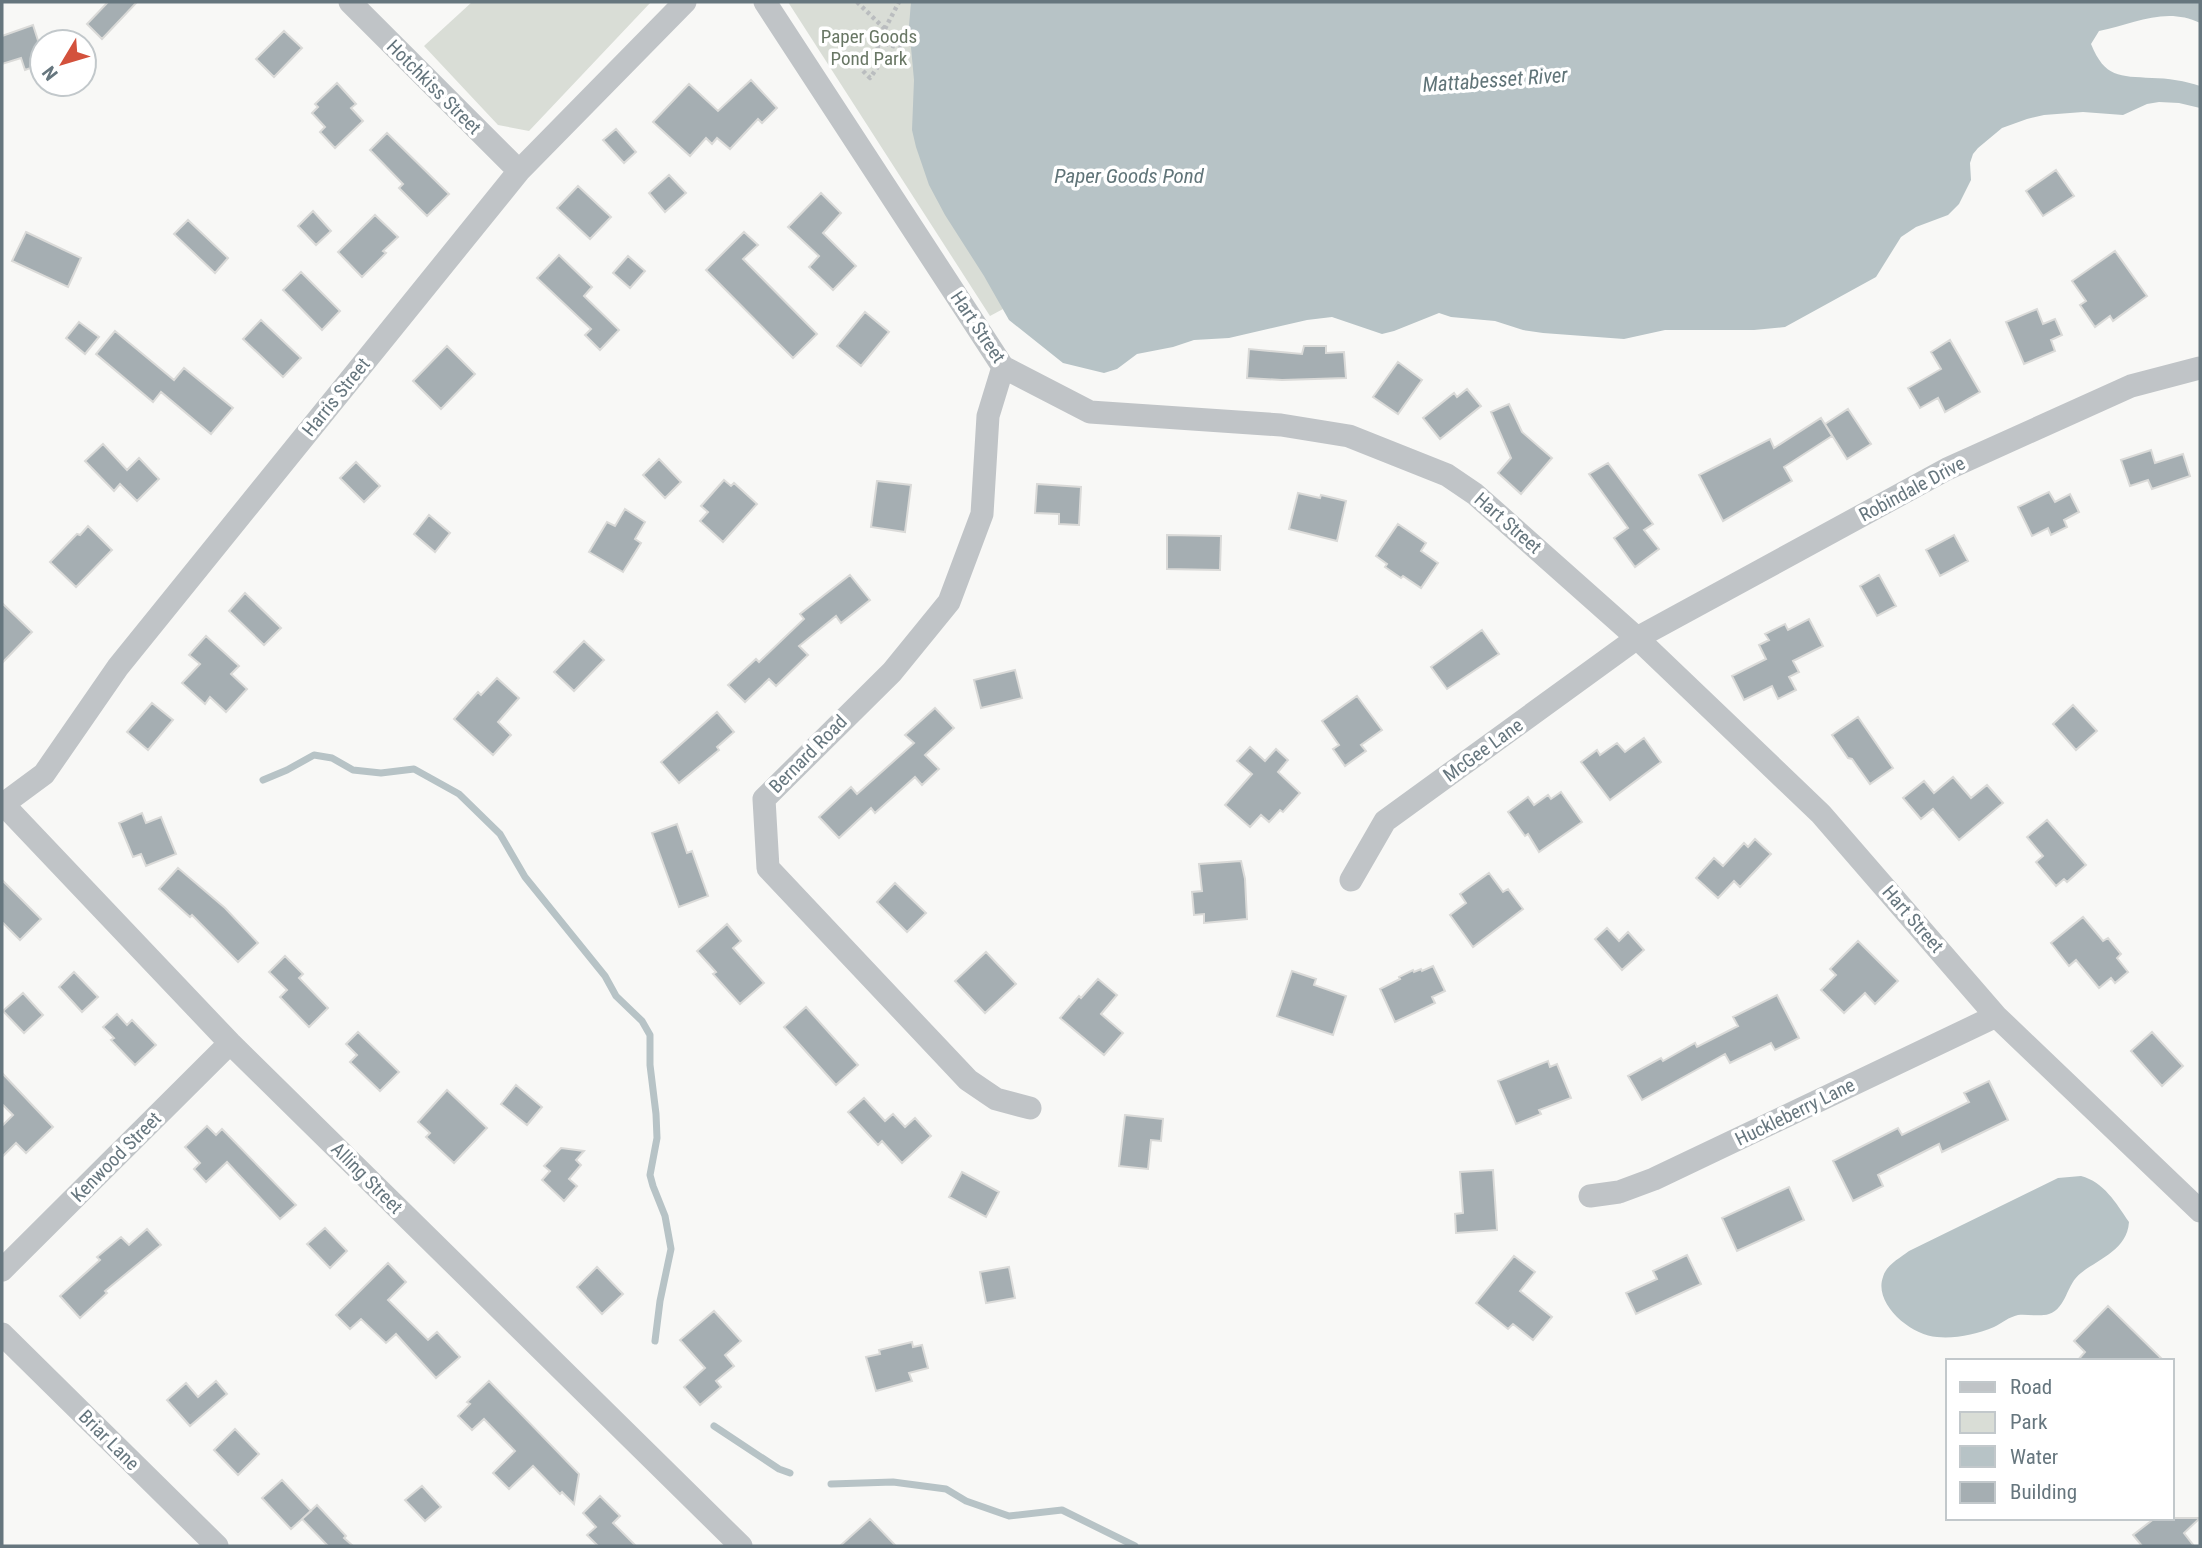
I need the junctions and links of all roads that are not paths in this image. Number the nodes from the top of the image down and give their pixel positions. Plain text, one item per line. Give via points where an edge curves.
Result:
1 (350, 2) edge
2 (685, 2) edge
3 (765, 2) edge
4 (519, 171) junction
5 (1003, 367) junction
6 (2200, 368) edge
7 (1637, 638) junction
8 (2, 804) edge
9 (1351, 880) dead end
10 (1996, 1016) junction
11 (230, 1043) junction
12 (1030, 1108) dead end
13 (1590, 1196) dead end
14 (2200, 1211) edge
15 (2, 1270) edge
16 (2, 1334) edge
17 (217, 1546) edge
18 (741, 1546) edge

1 - 4 street, Hotchkiss Street
2 - 4 street, Harris Street
3 - 5 street, Hart Street
4 - 8 street, Harris Street via 118,667 44,775
5 - 7 street, Hart Street via 1090,412 1281,425 1349,436 1419,462 1475,494
5 - 12 street, Bernard Road via 988,416 982,513 949,602 892,672 764,799 768,869 968,1080 996,1099
6 - 7 street, Robindale Drive via 2131,386 1947,469
7 - 9 street, McGee Lane via 1385,821
7 - 10 street, Hart Street via 1821,814
8 - 11 street, Alling Street
10 - 13 street, Huckleberry Lane via 1654,1179 1619,1192
10 - 14 street, Hart Street
11 - 15 street, Kenwood Street
11 - 18 street, Alling Street
16 - 17 street, Briar Lane

